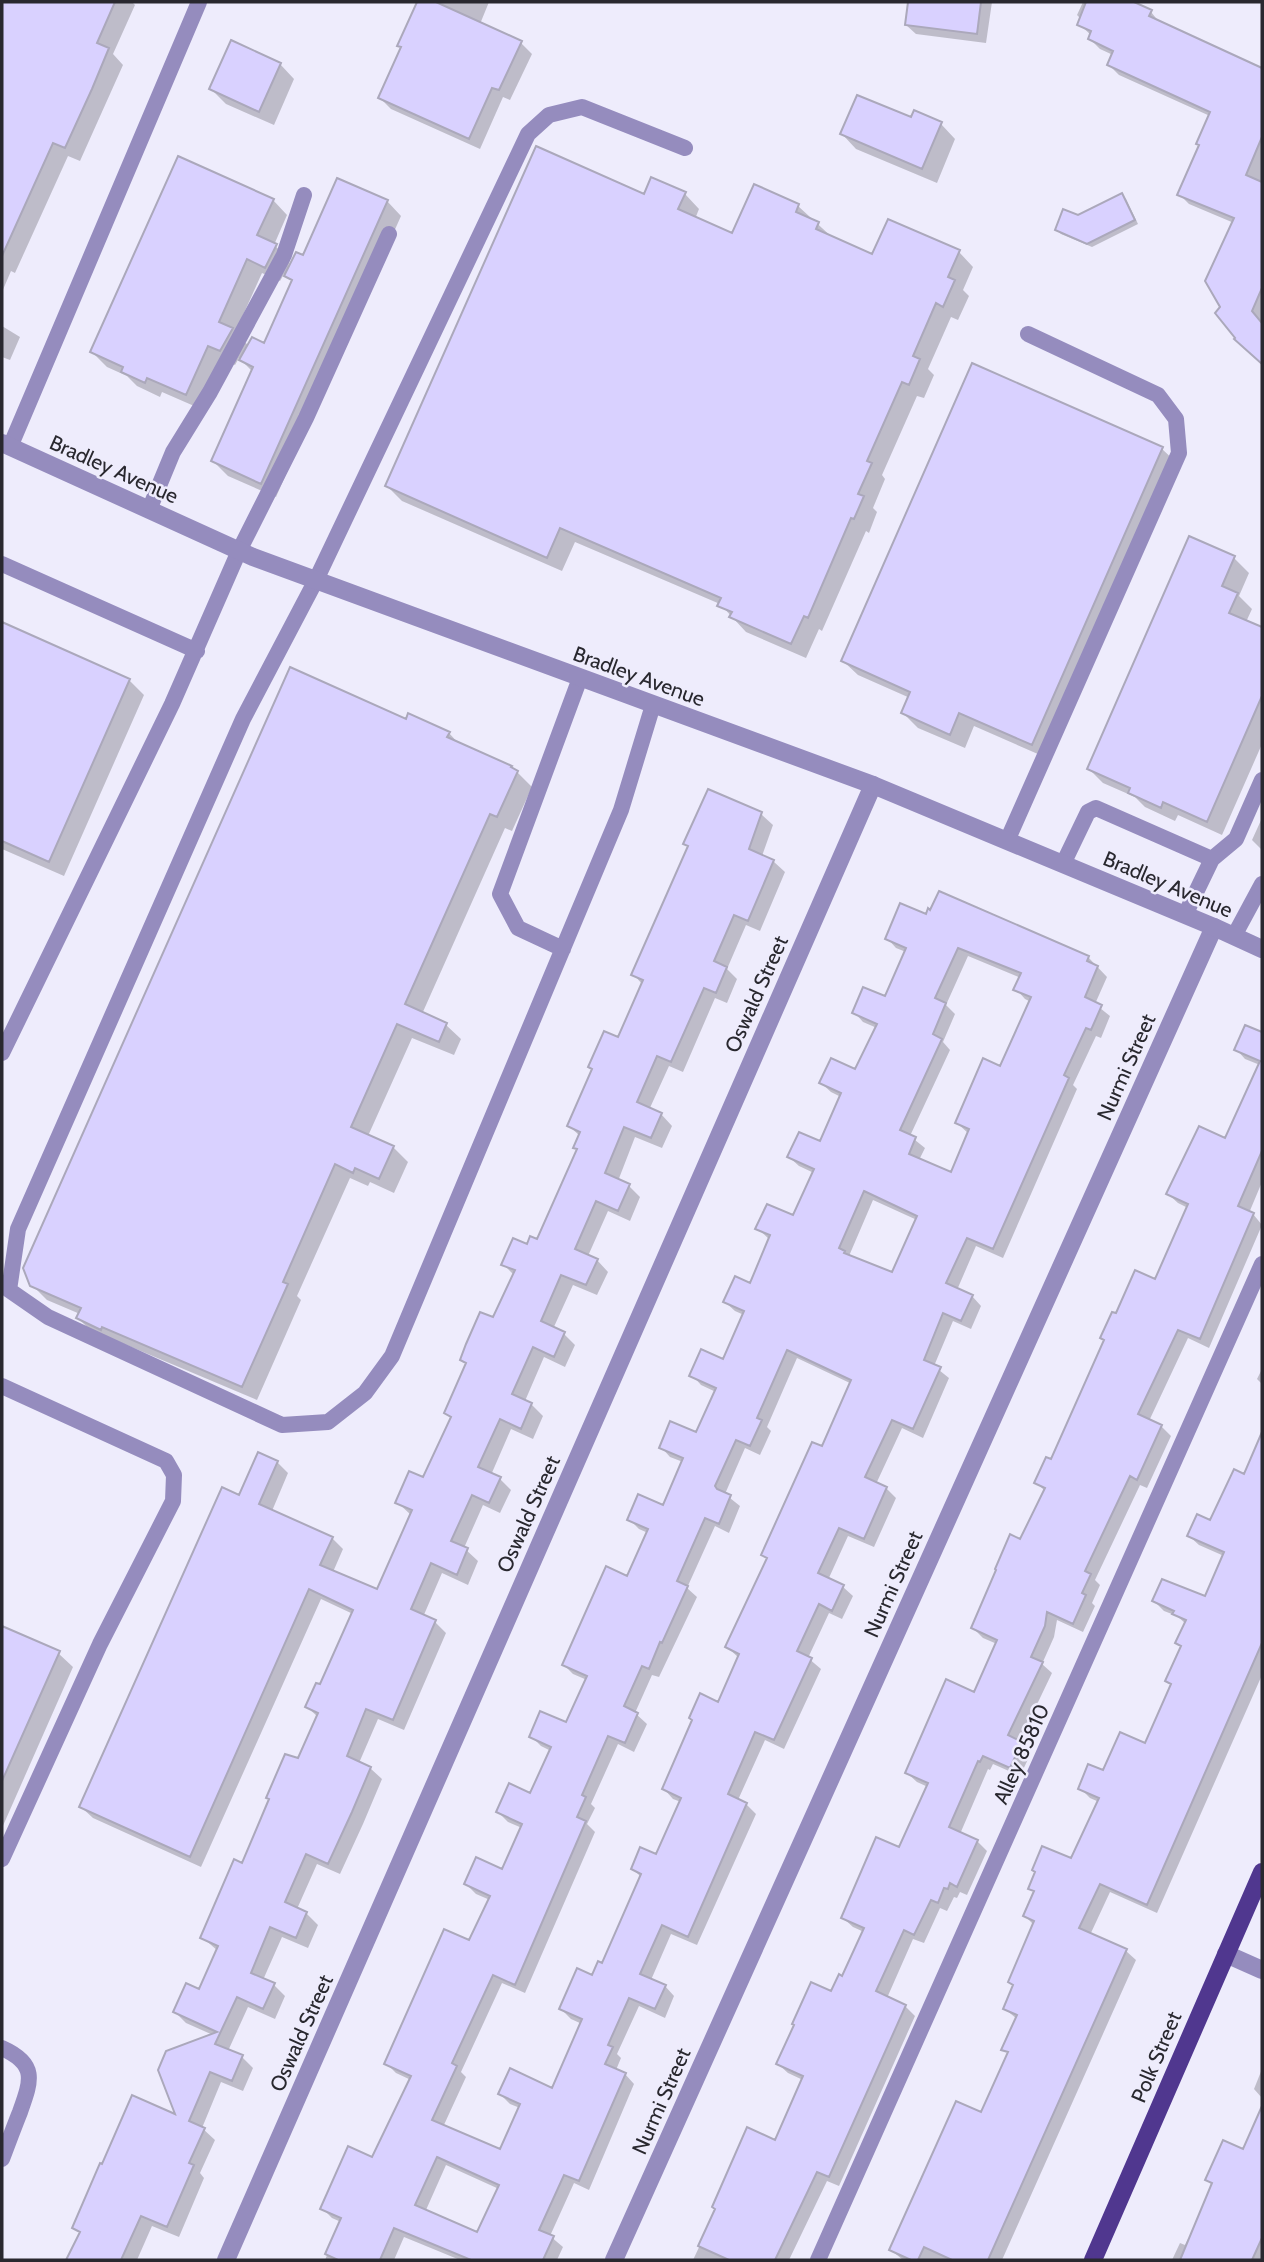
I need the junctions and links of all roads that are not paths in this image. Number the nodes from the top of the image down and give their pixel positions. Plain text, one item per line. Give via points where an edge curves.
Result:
1 (199, 2) edge
2 (685, 148) dead end
3 (304, 195) dead end
4 (389, 234) dead end
5 (1028, 334) dead end
6 (6, 445) edge
7 (149, 510) junction
8 (239, 551) junction
9 (2, 564) edge
10 (316, 580) junction
11 (197, 651) junction
12 (580, 678) junction
13 (653, 705) junction
14 (1262, 780) edge
15 (873, 785) junction
16 (1007, 841) junction
17 (1212, 859) junction
18 (1063, 864) junction
19 (1262, 884) edge
20 (1185, 915) junction
21 (1214, 927) junction
22 (1234, 936) junction
23 (563, 948) junction
24 (1262, 949) edge
25 (2, 1053) edge
26 (1262, 1264) edge
27 (2, 1386) edge
28 (2, 1859) edge
29 (1262, 1872) edge
30 (1226, 1954) junction
31 (1262, 1970) edge
32 (9, 2052) edge
33 (2, 2159) edge
34 (226, 2260) edge
35 (614, 2260) edge
36 (818, 2260) edge
37 (1093, 2260) edge

1 - 6 lane
2 - 10 lane via 582,107 549,115 528,134
3 - 7 lane via 284,255 173,452
4 - 8 lane via 306,418
5 - 16 lane via 1158,395 1176,419 1179,453
6 - 7 street, Bradley Avenue
7 - 8 street, Bradley Avenue
8 - 10 street, Bradley Avenue
8 - 11 lane
9 - 11 lane
10 - 12 street, Bradley Avenue
10 - 23 lane via 243,719 18,1229 9,1290 48,1317 282,1425 328,1422 365,1393 392,1356
11 - 25 lane
12 - 13 street, Bradley Avenue
12 - 23 lane via 499,894 518,928
13 - 15 street, Bradley Avenue
13 - 23 lane via 621,810
14 - 17 lane via 1236,839
15 - 16 street, Bradley Avenue
15 - 34 street, Oswald Street
16 - 18 street, Bradley Avenue
17 - 18 lane via 1096,808 1088,812
17 - 20 lane
18 - 20 street, Bradley Avenue
19 - 22 lane
20 - 21 street, Bradley Avenue
21 - 22 street, Bradley Avenue
21 - 35 street, Nurmi Street
22 - 24 street, Bradley Avenue
26 - 36 lane, Alley 85810
27 - 28 lane via 166,1461 174,1475 173,1501 100,1644
29 - 30 main road, Polk Street
30 - 31 street
30 - 37 main road, Polk Street
32 - 33 lane via 27,2069 30,2084

